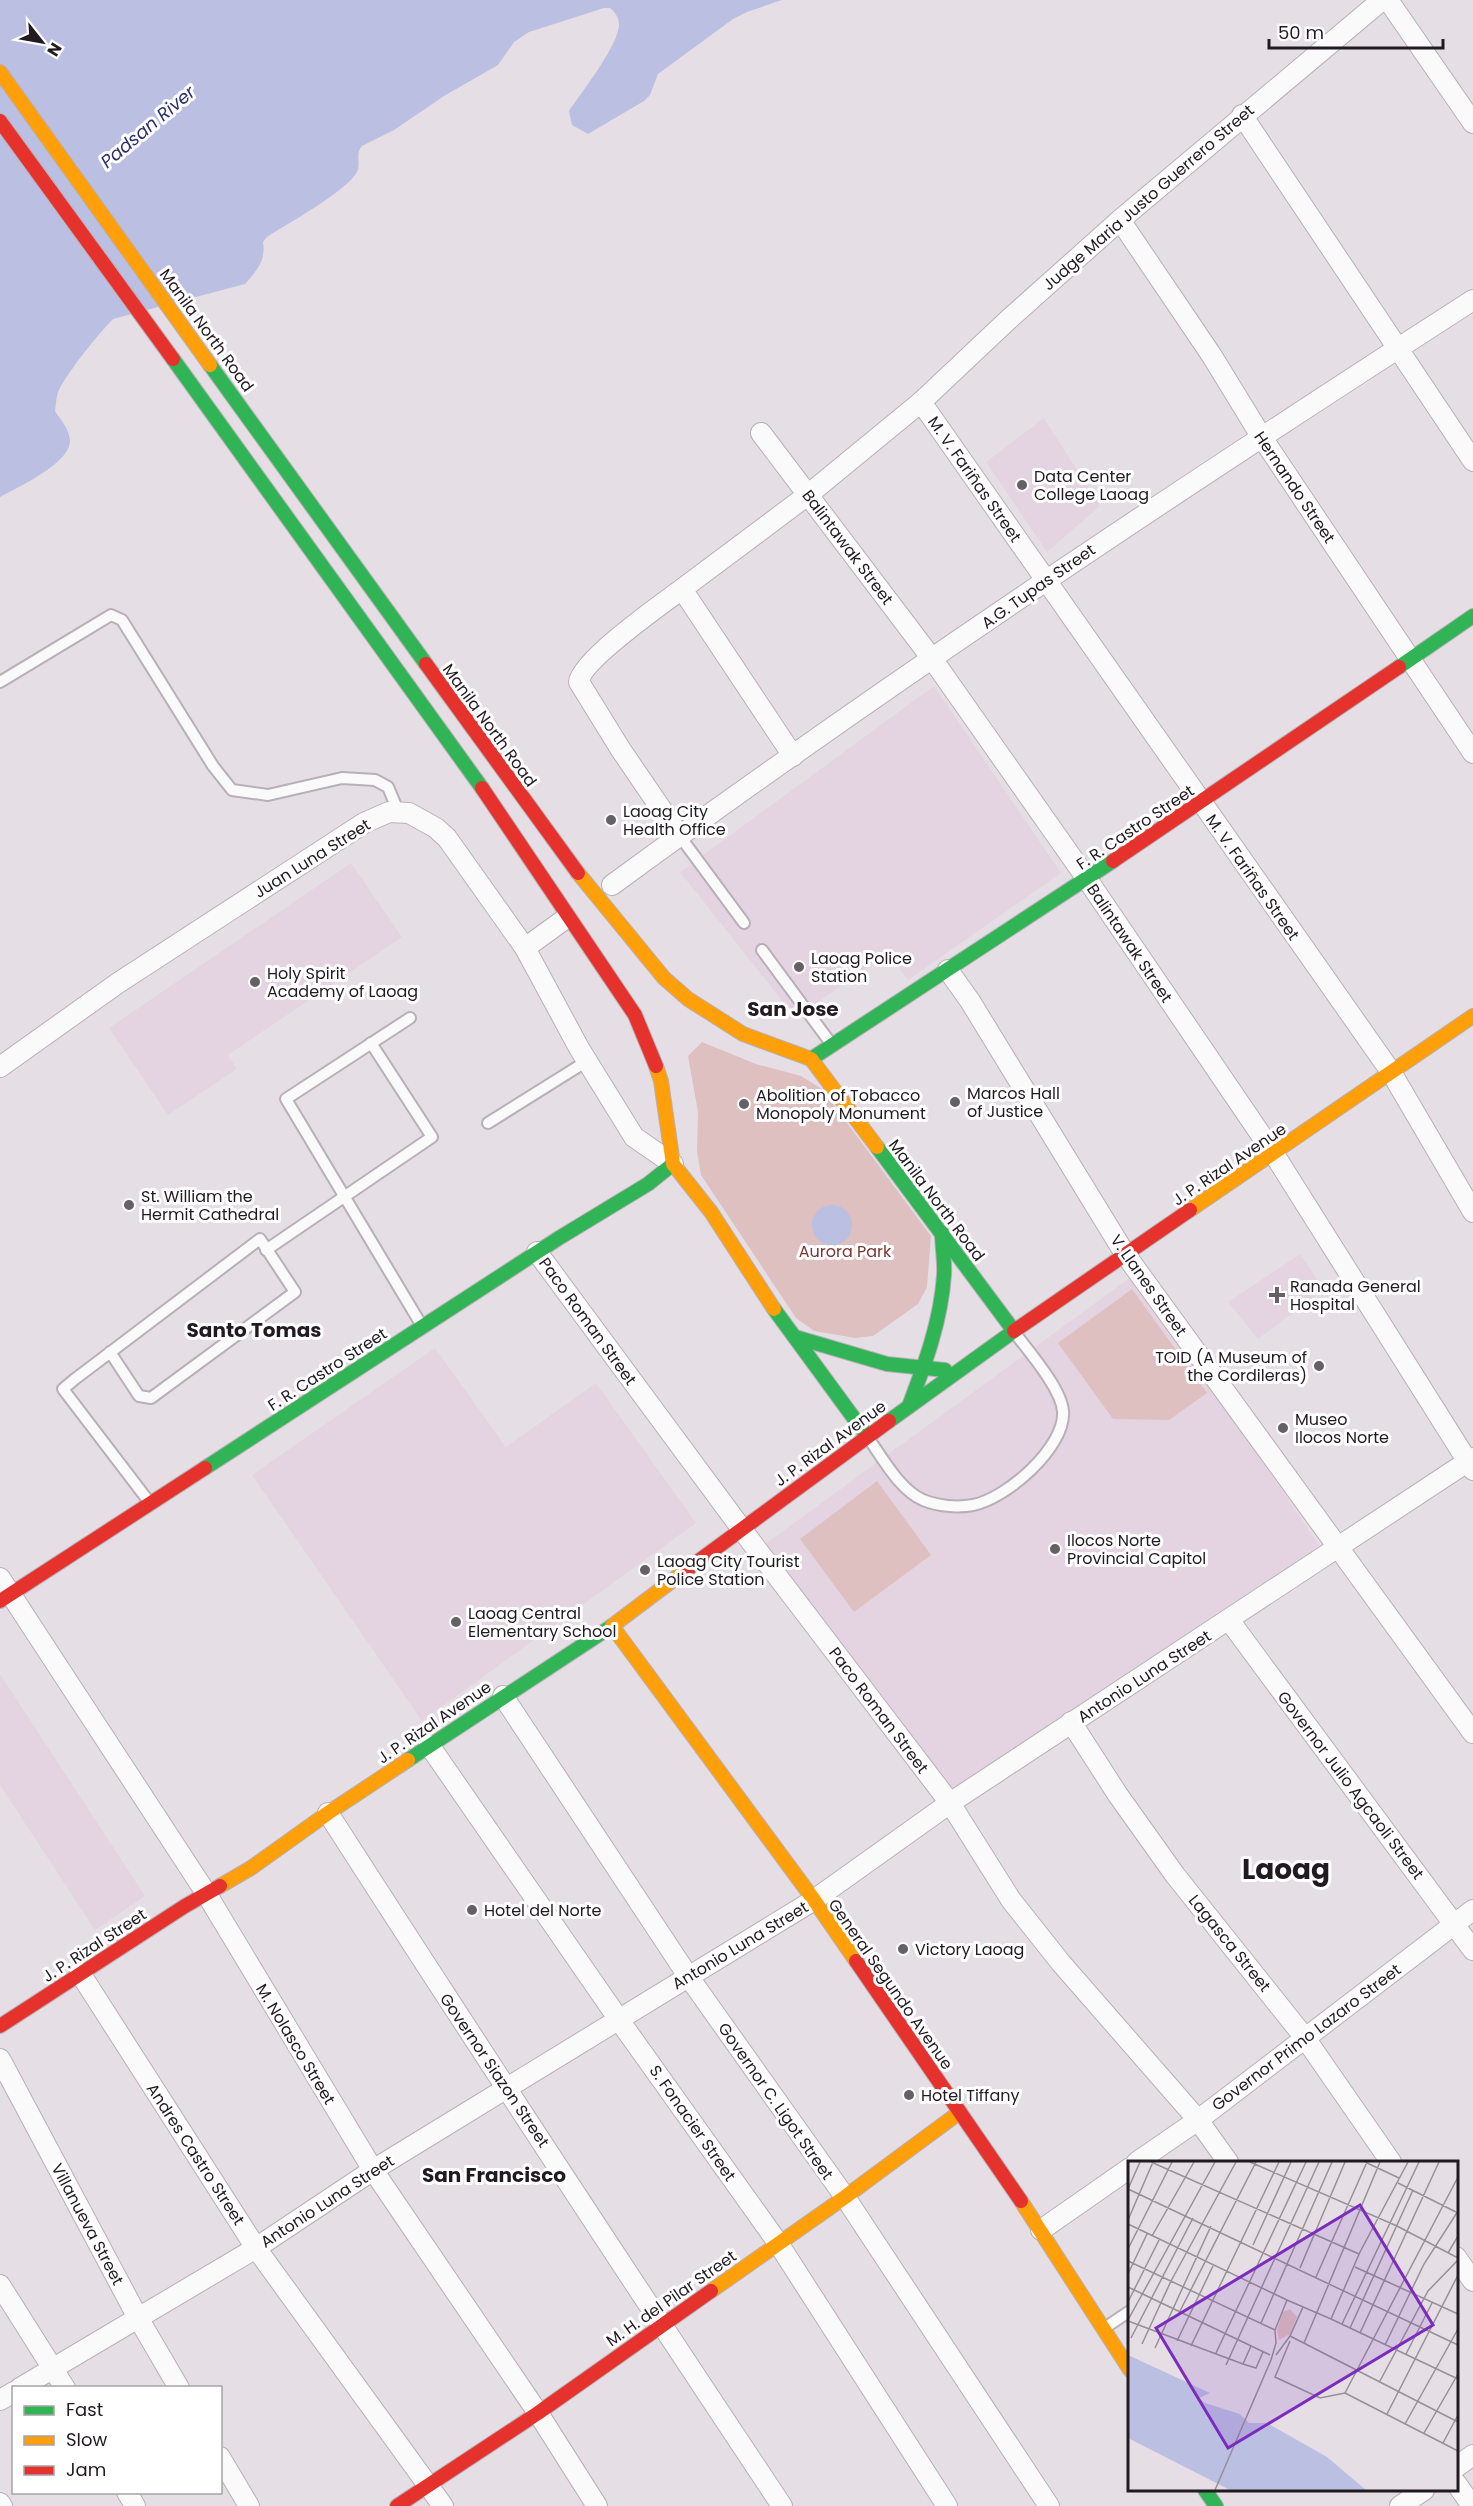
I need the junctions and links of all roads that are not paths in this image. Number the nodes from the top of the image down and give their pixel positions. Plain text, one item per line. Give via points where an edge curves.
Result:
1 (1382, 0) edge
2 (1388, 0) edge
3 (0, 72) edge
4 (1242, 115) junction
5 (0, 121) edge
6 (1473, 123) edge
7 (1120, 220) junction
8 (1473, 300) edge
9 (1398, 348) junction
10 (921, 402) junction
11 (761, 434) dead end
12 (1261, 436) junction
13 (1473, 461) edge
14 (809, 494) junction
15 (1046, 579) junction
16 (682, 589) junction
17 (1473, 616) edge
18 (933, 660) junction
19 (1411, 660) junction
20 (0, 682) edge
21 (1473, 753) edge
22 (793, 756) junction
23 (1201, 803) junction
24 (398, 812) junction
25 (679, 836) junction
26 (1087, 879) junction
27 (612, 885) dead end
28 (565, 919) dead end
29 (744, 923) dead end
30 (525, 948) junction
31 (762, 950) dead end
32 (948, 970) junction
33 (1473, 1016) edge
34 (410, 1018) dead end
35 (371, 1043) junction
36 (832, 1045) junction
37 (811, 1059) junction
38 (587, 1061) junction
39 (0, 1067) edge
40 (1391, 1072) junction
41 (488, 1123) dead end
42 (1274, 1154) junction
43 (673, 1164) junction
44 (344, 1197) junction
45 (1473, 1212) edge
46 (942, 1233) junction
47 (266, 1250) junction
48 (537, 1252) junction
49 (1125, 1254) junction
50 (422, 1327) junction
51 (1014, 1331) junction
52 (795, 1337) junction
53 (110, 1352) junction
54 (922, 1370) junction
55 (959, 1370) junction
56 (909, 1406) junction
57 (867, 1436) junction
58 (1471, 1463) edge
59 (150, 1503) junction
60 (741, 1529) junction
61 (1337, 1547) junction
62 (3, 1592) edge
63 (1229, 1620) junction
64 (612, 1626) junction
65 (504, 1696) junction
66 (1071, 1722) junction
67 (1473, 1733) edge
68 (429, 1745) junction
69 (950, 1803) junction
70 (328, 1812) junction
71 (206, 1893) junction
72 (814, 1900) junction
73 (1473, 1910) edge
74 (1454, 1924) junction
75 (1473, 1950) edge
76 (80, 1973) junction
77 (688, 1976) junction
78 (620, 2020) junction
79 (0, 2026) edge
80 (1305, 2038) junction
81 (0, 2059) edge
82 (507, 2086) junction
83 (960, 2112) junction
84 (1198, 2120) junction
85 (1140, 2161) edge
86 (1227, 2161) edge
87 (1390, 2161) edge
88 (373, 2170) junction
89 (1128, 2170) edge
90 (845, 2198) junction
91 (1041, 2230) junction
92 (778, 2243) junction
93 (256, 2248) junction
94 (1458, 2260) edge
95 (1473, 2281) edge
96 (0, 2285) edge
97 (1128, 2312) edge
98 (137, 2316) junction
99 (661, 2325) junction
100 (1104, 2329) junction
101 (53, 2367) junction
102 (1128, 2367) edge
103 (23, 2386) edge
104 (64, 2386) edge
105 (178, 2386) edge
106 (538, 2413) junction
107 (1473, 2455) edge
108 (222, 2460) edge
109 (1458, 2466) edge
110 (430, 2485) junction
111 (1458, 2486) edge
112 (1206, 2491) edge
113 (1422, 2491) edge
114 (249, 2506) edge
115 (397, 2506) edge
116 (443, 2506) edge
117 (597, 2506) edge
118 (783, 2506) edge
119 (947, 2506) edge
120 (1049, 2506) edge
121 (1216, 2506) edge
122 (1400, 2506) edge
123 (1472, 2506) edge

1 - 4 street, Judge Maria Justo Guerrero Street
2 - 6 street
3 - 37 main road, Manila North Road via 564,856 664,978 688,999 743,1034
4 - 7 street, Judge Maria Justo Guerrero Street
4 - 9 street
5 - 43 main road via 451,743 635,1015 661,1081
7 - 10 street, Judge Maria Justo Guerrero Street
7 - 12 street, Hernando Street
8 - 9 street, A.G. Tupas Street
9 - 12 street, A.G. Tupas Street
9 - 13 street
10 - 14 street, Judge Maria Justo Guerrero Street
10 - 15 street, M. V. Fariñas Street
11 - 14 street, Balintawak Street
12 - 15 street, A.G. Tupas Street
12 - 19 street, Hernando Street
14 - 16 street, Judge Maria Justo Guerrero Street
14 - 18 street, Balintawak Street
15 - 18 street, A.G. Tupas Street
15 - 23 street, M. V. Fariñas Street
16 - 22 street
16 - 25 street via 621,636 584,670 579,682
17 - 19 main road, F. R. Castro Street
18 - 22 street, A.G. Tupas Street
18 - 26 street, Balintawak Street
19 - 21 street, Hernando Street
19 - 23 main road, F. R. Castro Street
20 - 24 lane via 111,615 122,620 232,790 268,795 342,778 375,780 388,788
22 - 25 street, A.G. Tupas Street
23 - 26 main road, F. R. Castro Street
23 - 40 street, M. V. Fariñas Street
24 - 30 street via 422,819 447,838
24 - 39 street, Juan Luna Street via 389,812 354,829 118,983
25 - 27 street, A.G. Tupas Street
25 - 29 lane
26 - 32 main road, F. R. Castro Street
26 - 42 street, Balintawak Street
28 - 30 street
30 - 38 street
31 - 36 lane
32 - 36 main road, F. R. Castro Street
32 - 49 street, V. Llanes Street
33 - 40 main road, J. P. Rizal Avenue
34 - 35 lane
35 - 44 lane via 286,1099
35 - 44 lane via 432,1137
36 - 37 main road, F. R. Castro Street
37 - 46 main road, Manila North Road
38 - 41 lane
38 - 43 street via 634,1137
40 - 42 main road, J. P. Rizal Avenue
40 - 45 street, M. V. Fariñas Street
42 - 49 main road, J. P. Rizal Avenue
42 - 58 street, Balintawak Street
43 - 48 main road, F. R. Castro Street via 648,1184
43 - 52 main road via 711,1212
44 - 47 lane
44 - 50 lane
46 - 51 main road, Manila North Road
46 - 54 main road via 944,1274 940,1311
47 - 53 lane via 260,1239
47 - 53 lane via 294,1292 151,1398 139,1396
48 - 50 main road, F. R. Castro Street
48 - 60 street, Paco Roman Street
49 - 51 main road, J. P. Rizal Avenue
49 - 61 street, V. Llanes Street
50 - 59 main road, F. R. Castro Street
51 - 55 main road, J. P. Rizal Avenue
51 - 57 lane via 1058,1394 1063,1411 1054,1440 1016,1484 974,1505 945,1506 921,1500 903,1485
52 - 54 main road via 861,1359
52 - 57 main road
53 - 59 lane via 63,1389
54 - 55 main road
54 - 56 main road
55 - 56 main road, J. P. Rizal Avenue
56 - 57 main road, J. P. Rizal Avenue
57 - 60 main road, J. P. Rizal Avenue
58 - 61 street, Antonio Luna Street
59 - 62 main road, F. R. Castro Street
60 - 64 main road, J. P. Rizal Avenue
60 - 69 street, Paco Roman Street
61 - 63 street, Antonio Luna Street
61 - 67 street, V. Llanes Street
62 - 71 street, M. Nolasco Street
63 - 66 street, Antonio Luna Street
63 - 74 street, Governor Julio Agcaoli Street
64 - 65 main road, J. P. Rizal Avenue
64 - 72 main road, General Segundo Avenue
65 - 68 main road, J. P. Rizal Avenue
65 - 77 street, Governor C. Ligot Street
66 - 69 street, Antonio Luna Street
66 - 80 street, Lagasca Street via 1175,1875
68 - 70 main road, J. P. Rizal Avenue
68 - 78 street, S. Fonacier Street
69 - 72 street, Antonio Luna Street
69 - 84 street, Paco Roman Street via 1011,1900
70 - 71 main road, J. P. Rizal Avenue via 250,1868
70 - 82 street, Governor Siazon Street
71 - 76 main road, J. P. Rizal Street
71 - 88 street, M. Nolasco Street
72 - 77 street, Antonio Luna Street
72 - 83 main road, General Segundo Avenue
73 - 74 street, Governor Primo Lazaro Street
74 - 75 street, Governor Julio Agcaoli Street
74 - 80 street, Governor Primo Lazaro Street
76 - 79 main road, J. P. Rizal Street
76 - 93 street, Andres Castro Street
77 - 78 street, Antonio Luna Street
77 - 90 street, Governor C. Ligot Street
78 - 82 street, Antonio Luna Street
78 - 92 street, S. Fonacier Street
80 - 84 street, Governor Primo Lazaro Street
80 - 87 street, Lagasca Street
81 - 98 street, Villanueva Street
82 - 88 street, Antonio Luna Street
82 - 99 street, Governor Siazon Street
83 - 90 main road, M. H. del Pilar Street
83 - 91 main road, General Segundo Avenue
84 - 85 street, Governor Primo Lazaro Street
84 - 86 street, Paco Roman Street
88 - 93 street, Antonio Luna Street
88 - 106 street, M. Nolasco Street
89 - 91 street, Governor Primo Lazaro Street
90 - 92 main road, M. H. del Pilar Street
90 - 120 street, Governor C. Ligot Street
91 - 100 main road, General Segundo Avenue
92 - 99 main road, M. H. del Pilar Street
92 - 119 street, S. Fonacier Street
93 - 98 street, Antonio Luna Street
93 - 110 street, Andres Castro Street
94 - 95 street
96 - 101 street
97 - 100 lane
98 - 101 street, Antonio Luna Street
98 - 105 street, Villanueva Street
99 - 106 main road, M. H. del Pilar Street
99 - 118 street, Governor Siazon Street
100 - 102 main road, General Segundo Avenue
101 - 103 street, Antonio Luna Street
101 - 104 street
106 - 110 main road, M. H. del Pilar Street
106 - 117 street, M. Nolasco Street
107 - 109 street
108 - 114 street
110 - 115 main road, M. H. del Pilar Street
110 - 116 street, Andres Castro Street
111 - 123 street
112 - 121 main road
113 - 122 street

